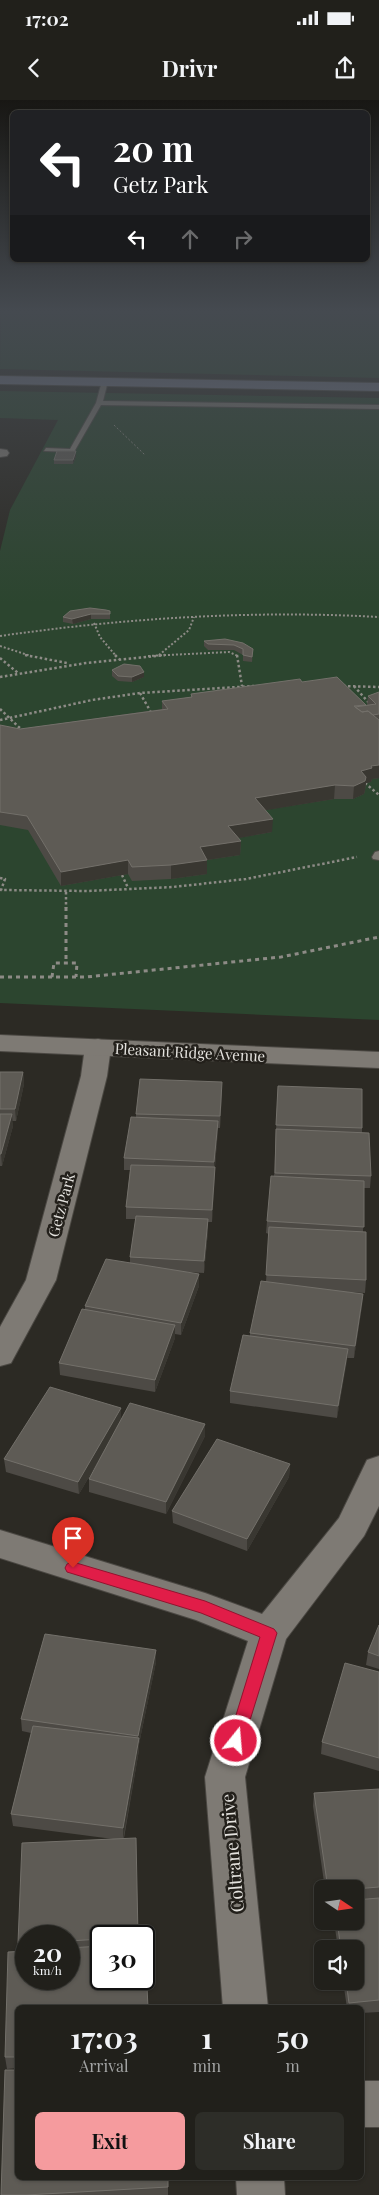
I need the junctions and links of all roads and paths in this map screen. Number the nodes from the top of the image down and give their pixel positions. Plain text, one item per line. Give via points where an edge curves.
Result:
1 (96, 408) edge
2 (101, 408) edge
3 (46, 450) dead end
4 (145, 456) dead end
5 (194, 617) junction
6 (379, 617) edge
7 (94, 623) junction
8 (0, 636) edge
9 (0, 646) edge
10 (159, 654) junction
11 (0, 658) edge
12 (119, 659) junction
13 (70, 664) junction
14 (18, 673) junction
15 (0, 676) edge
16 (242, 686) junction
17 (259, 686) edge
18 (334, 686) edge
19 (354, 686) junction
20 (379, 687) edge
21 (140, 693) junction
22 (364, 705) edge
23 (0, 709) edge
24 (8, 717) junction
25 (154, 717) edge
26 (0, 720) edge
27 (29, 737) edge
28 (365, 783) edge
29 (379, 795) edge
30 (364, 855) dead end
31 (122, 875) edge
32 (0, 878) edge
33 (128, 888) junction
34 (66, 892) junction
35 (379, 936) edge
36 (66, 963) junction
37 (0, 977) edge
38 (52, 977) junction
39 (76, 977) junction
40 (0, 1043) edge
41 (98, 1047) junction
42 (379, 1060) edge
43 (0, 1355) edge
44 (379, 1469) edge
45 (0, 1544) edge
46 (269, 1633) junction
47 (246, 2005) edge
48 (364, 2104) edge
49 (379, 2104) edge
50 (260, 2180) edge
51 (261, 2195) edge

1 - 3 lane via 72,451
2 - 4 path
5 - 6 path via 302,614
5 - 7 path
5 - 10 path via 190,630 162,648
7 - 8 path
7 - 12 path via 100,638
9 - 13 path
10 - 12 path
10 - 16 path via 229,652 238,656
11 - 14 path
12 - 13 path
13 - 14 path
14 - 15 path
16 - 17 path
16 - 21 path
18 - 19 path
19 - 20 path
19 - 22 path via 370,704
21 - 24 path
21 - 25 path
23 - 24 path
24 - 26 path
24 - 27 path
28 - 29 path
30 - 33 path via 229,882
31 - 33 path
32 - 34 path via 6,879 1,890
33 - 34 path
34 - 36 path
35 - 39 path via 281,957
36 - 38 path via 54,963
36 - 39 path via 77,963
37 - 38 path
38 - 39 path
40 - 41 street, Pleasant Ridge Avenue
41 - 42 street, Pleasant Ridge Avenue
41 - 43 street, Getz Park via 94,1076 41,1280
44 - 46 street, Coltrane Drive via 352,1526
45 - 46 street via 205,1608
46 - 47 street, Coltrane Drive via 225,1777
48 - 49 street
50 - 51 street

